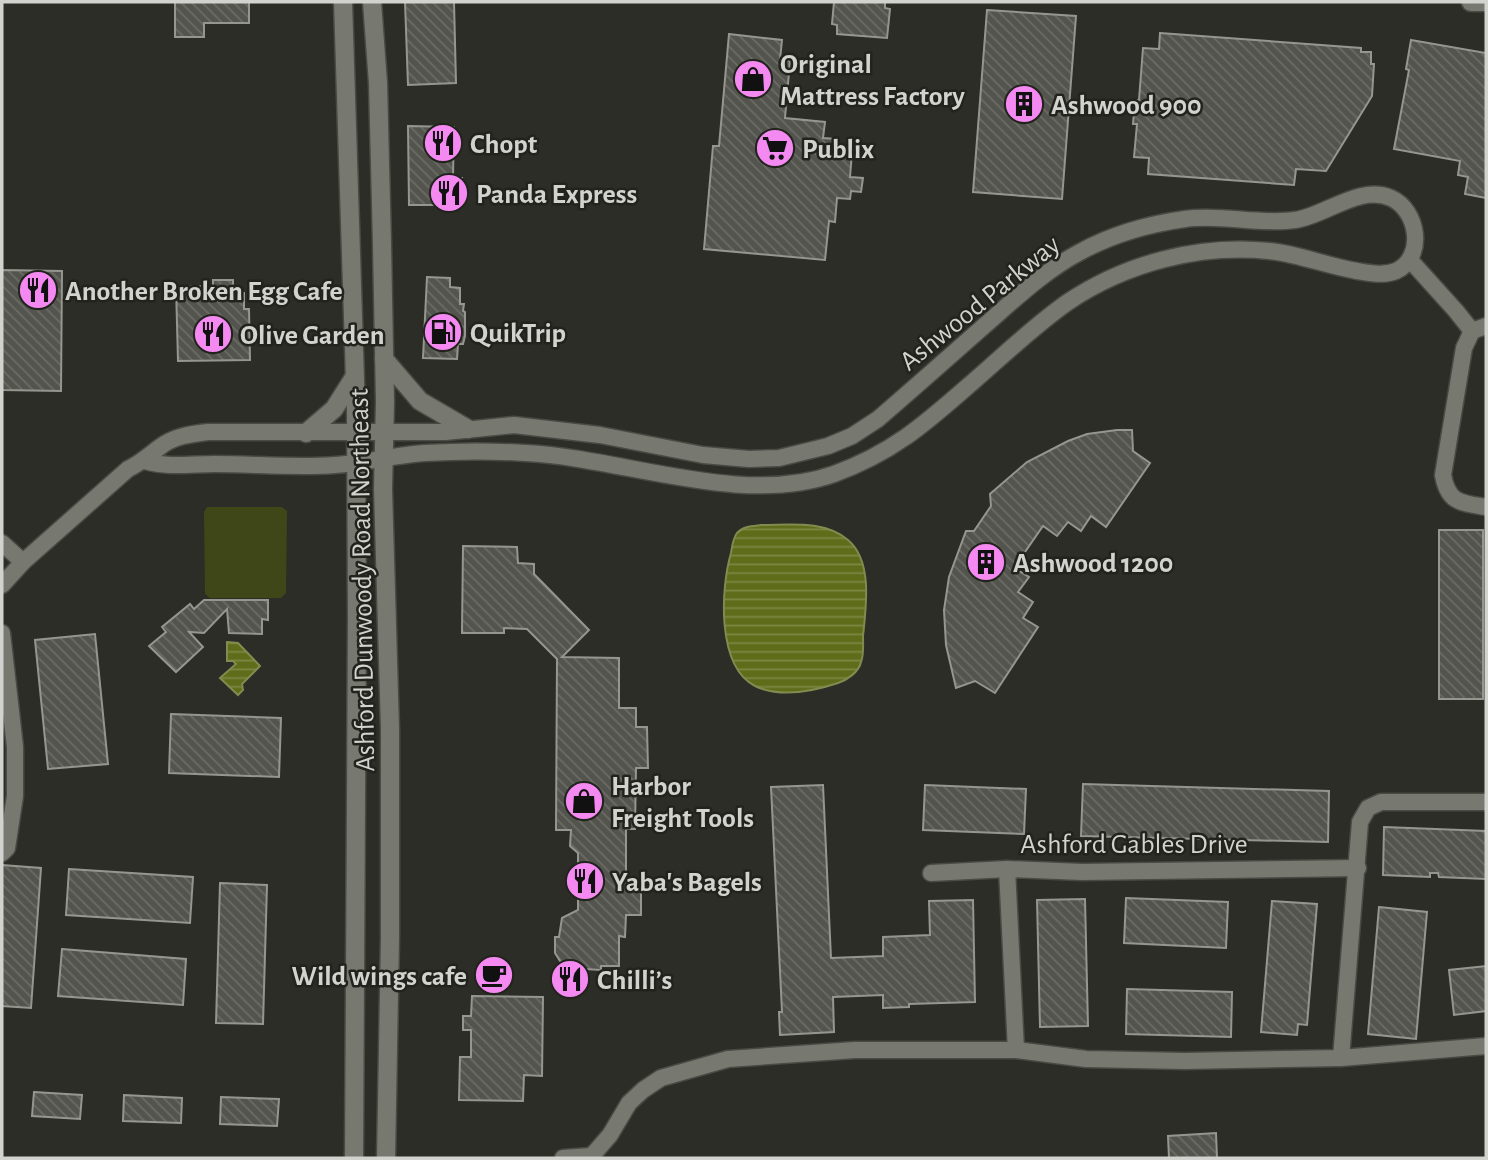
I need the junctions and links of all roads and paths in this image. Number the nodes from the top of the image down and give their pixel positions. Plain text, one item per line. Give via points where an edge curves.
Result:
1 (343, 2) edge
2 (372, 2) edge
3 (1471, 2) edge
4 (1486, 2) edge
5 (1410, 260) junction
6 (1479, 329) edge
7 (384, 359) junction
8 (355, 376) junction
9 (468, 429) junction
10 (306, 433) junction
11 (355, 433) junction
12 (384, 433) junction
13 (384, 458) junction
14 (145, 461) junction
15 (355, 463) junction
16 (1486, 507) edge
17 (2, 542) edge
18 (23, 562) junction
19 (2, 585) edge
20 (2, 633) edge
21 (9, 747) edge
22 (1486, 802) edge
23 (2, 853) edge
24 (1358, 868) junction
25 (1007, 869) junction
26 (930, 873) dead end
27 (1486, 1046) edge
28 (1016, 1051) junction
29 (1341, 1058) junction
30 (591, 1157) edge
31 (354, 1158) edge
32 (386, 1158) edge
33 (563, 1158) edge

1 - 8 main road, Ashford Dunwoody Road Northeast
2 - 7 main road, Ashford Dunwoody Road Northeast
3 - 4 main road
5 - 6 street via 1456,311
5 - 9 street, Ashwood Parkway via 1416,244 1407,211 1394,199 1379,195 1363,196 1309,218 1189,218 1112,237 1046,274 878,419 828,446 779,458 702,455 552,428
5 - 13 street, Ashwood Parkway via 1399,270 1383,274 1267,250 1227,250 1188,254 1135,268 1065,304 913,435 863,463 800,483 761,487 724,483 530,453 423,453
6 - 16 street via 1464,348 1443,475 1446,491 1460,502
7 - 9 main road via 420,401
7 - 12 main road, Ashford Dunwoody Road Northeast
8 - 10 main road via 334,409
8 - 11 main road, Ashford Dunwoody Road Northeast
9 - 12 street, Ashwood Parkway
10 - 11 street, Ashwood Parkway
10 - 14 street, Ashwood Parkway via 189,434 160,447
11 - 12 street, Ashwood Parkway
11 - 15 main road, Ashford Dunwoody Road Northeast
12 - 13 main road, Ashford Dunwoody Road Northeast
13 - 15 street, Ashwood Parkway
13 - 32 main road, Ashford Dunwoody Road Northeast via 390,832
14 - 15 street, Ashwood Parkway via 174,467
14 - 18 street, Ashwood Parkway via 128,469
15 - 31 main road, Ashford Dunwoody Road Northeast
17 - 18 street
18 - 19 street, Ashwood Parkway
20 - 21 street
21 - 23 street via 15,796 7,848
22 - 24 street via 1381,802 1368,808 1360,822
24 - 25 street, Ashford Gables Drive
24 - 29 street
25 - 26 street
25 - 28 street, Ashford Gables Drive
27 - 29 street
28 - 29 street via 1099,1060
28 - 30 street via 855,1050 728,1059 661,1079 643,1090
30 - 33 street

